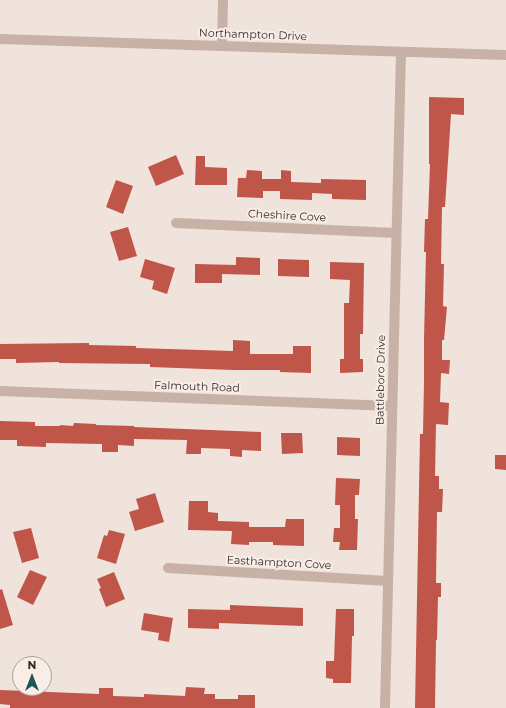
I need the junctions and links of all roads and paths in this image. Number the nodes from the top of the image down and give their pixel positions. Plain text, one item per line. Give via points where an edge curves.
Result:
1 (223, 0) edge
2 (0, 39) edge
3 (222, 46) junction
4 (401, 52) junction
5 (506, 55) edge
6 (176, 223) dead end
7 (396, 233) junction
8 (0, 391) edge
9 (392, 406) junction
10 (168, 568) dead end
11 (388, 581) junction
12 (385, 708) edge

1 - 3 street
2 - 3 street, Northampton Drive
3 - 4 street, Northampton Drive
4 - 5 street, Northampton Drive
4 - 7 street, Battleboro Drive
6 - 7 street, Cheshire Cove
7 - 9 street, Battleboro Drive
8 - 9 street, Falmouth Road
9 - 11 street, Battleboro Drive
10 - 11 street, Easthampton Cove
11 - 12 street, Battleboro Drive

